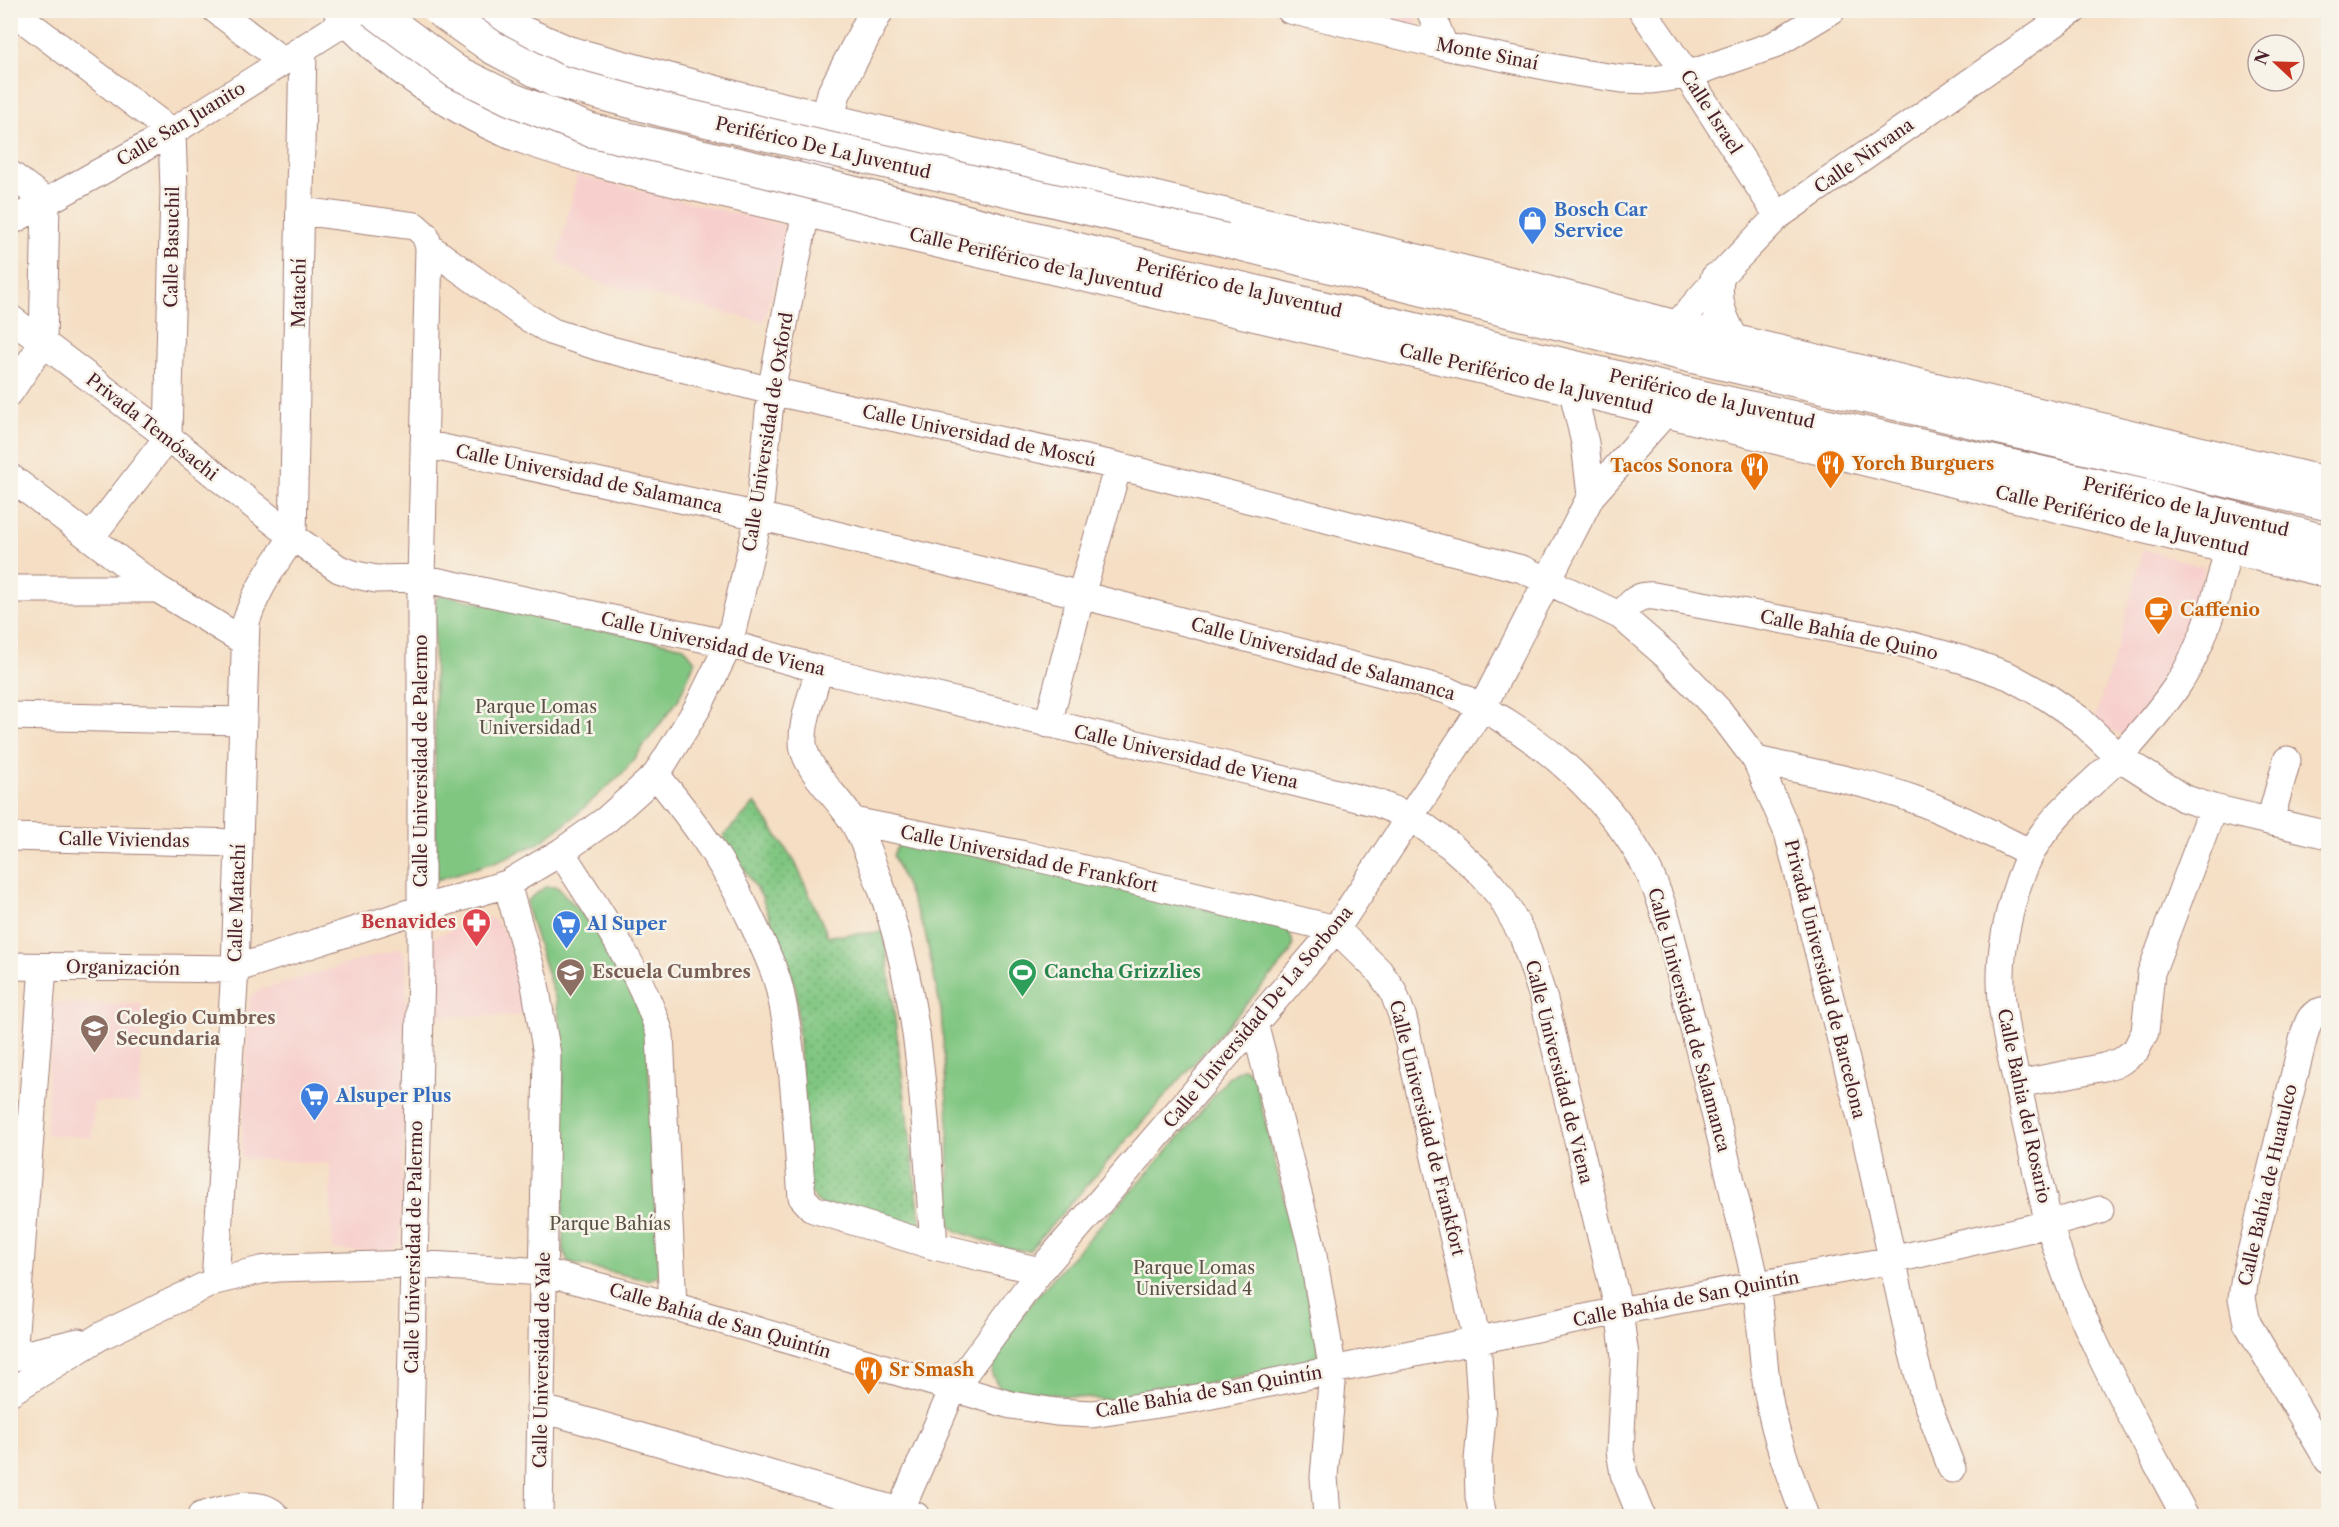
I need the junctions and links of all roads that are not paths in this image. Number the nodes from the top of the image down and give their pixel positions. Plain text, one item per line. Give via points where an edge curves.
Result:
1 (11, 10) edge
2 (216, 10) edge
3 (439, 10) edge
4 (490, 10) edge
5 (877, 10) edge
6 (1290, 10) edge
7 (1430, 10) edge
8 (1642, 10) edge
9 (2074, 10) edge
10 (1822, 13) edge
11 (342, 16) edge
12 (1444, 46) junction
13 (293, 55) junction
14 (1688, 75) junction
15 (736, 98) junction
16 (827, 119) junction
17 (172, 132) junction
18 (889, 134) junction
19 (10, 174) edge
20 (710, 188) junction
21 (46, 201) junction
22 (301, 211) junction
23 (806, 211) junction
24 (1778, 216) junction
25 (10, 222) edge
26 (864, 223) junction
27 (422, 236) junction
28 (1225, 240) joint
29 (1096, 254) joint
30 (1409, 259) junction
31 (1717, 279) junction
32 (10, 318) edge
33 (1574, 327) junction
34 (1675, 327) junction
35 (1362, 340) junction
36 (1733, 341) junction
37 (1466, 342) junction
38 (43, 343) junction
39 (1575, 378) junction
40 (771, 391) junction
41 (10, 392) edge
42 (1670, 401) junction
43 (168, 437) junction
44 (424, 444) junction
45 (1118, 466) junction
46 (10, 477) edge
47 (2328, 484) edge
48 (1591, 496) junction
49 (2328, 504) edge
50 (759, 516) junction
51 (2232, 532) junction
52 (91, 537) junction
53 (293, 537) junction
54 (2328, 542) edge
55 (2328, 571) edge
56 (421, 578) junction
57 (1550, 580) junction
58 (10, 589) edge
59 (158, 589) junction
60 (1081, 595) junction
61 (1621, 615) junction
62 (245, 642) junction
63 (729, 644) junction
64 (819, 669) junction
65 (1484, 706) junction
66 (10, 717) edge
67 (242, 721) junction
68 (1048, 724) junction
69 (2119, 757) junction
70 (1756, 760) junction
71 (2287, 760) dead end
72 (656, 775) junction
73 (2212, 808) junction
74 (1411, 818) junction
75 (853, 821) junction
76 (2270, 821) junction
77 (2328, 835) edge
78 (10, 837) edge
79 (238, 843) junction
80 (561, 852) junction
81 (2031, 853) junction
82 (507, 884) junction
83 (421, 909) junction
84 (1336, 929) junction
85 (10, 966) edge
86 (42, 967) junction
87 (235, 969) junction
88 (2328, 1010) edge
89 (1255, 1026) junction
90 (2018, 1084) junction
91 (2100, 1210) dead end
92 (2049, 1224) junction
93 (934, 1245) junction
94 (1892, 1260) junction
95 (413, 1264) junction
96 (1040, 1271) junction
97 (544, 1272) junction
98 (215, 1281) junction
99 (1756, 1286) junction
100 (673, 1306) junction
101 (1619, 1311) junction
102 (101, 1336) junction
103 (1477, 1340) junction
104 (12, 1357) edge
105 (1333, 1371) junction
106 (953, 1389) junction
107 (10, 1392) edge
108 (540, 1408) junction
109 (2328, 1460) edge
110 (1952, 1469) dead end
111 (241, 1512) edge
112 (904, 1515) edge
113 (201, 1516) edge
114 (276, 1516) edge
115 (408, 1516) edge
116 (539, 1516) edge
117 (1327, 1516) edge
118 (1483, 1516) edge
119 (1641, 1516) edge
120 (1805, 1516) edge
121 (2185, 1516) edge

1 - 17 street
2 - 13 street
3 - 28 main road, Periférico De La Juventud, bridge via 492,47 556,81 682,115
4 - 15 main road via 521,32 569,52
5 - 16 main road via 834,93
6 - 12 street, Monte Sinaí
7 - 12 street
8 - 14 street, Calle Israel
9 - 24 street, Calle Nirvana
10 - 14 street, Monte Sinaí via 1774,45
11 - 13 street, Calle San Juanito
11 - 20 main road, Calle Periférico de la Juventud via 413,76 474,116 528,139
11 - 29 main road, Periférico De La Juventud, bridge via 380,18 456,72 510,99 590,130
12 - 14 street, Monte Sinaí via 1622,79
13 - 17 street, Calle San Juanito
13 - 22 street, Matachí
14 - 24 street, Calle Israel
15 - 16 main road
15 - 20 main road via 737,140 727,166
16 - 18 main road
16 - 23 main road
17 - 21 street, Calle San Juanito
17 - 43 street, Calle Basuchil
18 - 26 main road via 876,141 863,165 856,199
18 - 30 main road
19 - 21 street
20 - 23 main road, Calle Periférico de la Juventud
21 - 25 street, Calle San Juanito
21 - 38 street
22 - 27 street
22 - 53 street, Matachí
23 - 26 main road, Calle Periférico de la Juventud
23 - 40 street, Calle Universidad de Oxford
24 - 31 street, Calle Nirvana
26 - 35 main road, Calle Periférico de la Juventud
27 - 40 street, Calle Universidad de Moscú via 525,316 553,332
27 - 44 street, Calle Universidad de Palermo
28 - 33 main road, Periférico de la Juventud
29 - 37 main road, Periférico de la Juventud
30 - 33 main road
30 - 34 main road
31 - 34 street, Calle Nirvana
31 - 36 main road via 1717,307
32 - 38 street, Privada Temósachi
33 - 49 main road, Periférico de la Juventud
34 - 36 main road
35 - 37 main road
35 - 39 main road, Calle Periférico de la Juventud
36 - 47 main road
37 - 39 main road, Periférico de la Juventud
38 - 41 street
38 - 43 street, Privada Temósachi
39 - 42 main road, Periférico de la Juventud
39 - 48 street
40 - 45 street, Calle Universidad de Moscú
40 - 50 street, Calle Universidad de Oxford
42 - 48 street, Calle Universidad De La Sorbona
42 - 51 main road, Periférico de la Juventud via 2158,499
43 - 52 street
43 - 53 street, Privada Temósachi
44 - 50 street, Calle Universidad de Salamanca
44 - 56 street, Calle Universidad de Palermo
45 - 57 street, Calle Universidad de Moscú via 1522,569
45 - 60 street
46 - 52 street
48 - 57 street, Calle Universidad De La Sorbona
50 - 60 street, Calle Universidad de Salamanca
50 - 63 street, Calle Universidad de Oxford
51 - 54 main road, Periférico de la Juventud
51 - 55 main road, Calle Periférico de la Juventud
51 - 69 street, Calle Bahia del Rosario via 2222,578 2193,657 2162,706
52 - 59 street
53 - 56 street, Privada Temósachi via 356,575 376,579
53 - 62 street, Calle Matachí via 252,603
56 - 63 street, Calle Universidad de Viena
56 - 83 street, Calle Universidad de Palermo
57 - 61 street, Privada Universidad de Barcelona
57 - 65 street, Calle Universidad De La Sorbona
58 - 59 street
59 - 62 street
60 - 65 street, Calle Universidad de Salamanca via 1446,690
60 - 68 street
61 - 69 street, Calle Bahía de Quino via 1632,601 1654,596 1887,639 1964,660 2009,676 2047,698 2079,719
61 - 70 street, Privada Universidad de Barcelona via 1720,712
62 - 67 street, Calle Matachí
63 - 64 street, Calle Universidad de Viena
63 - 72 street, Calle Universidad de Oxford via 698,707
64 - 68 street, Calle Universidad de Viena
64 - 75 street via 803,733 804,753
65 - 74 street, Calle Universidad De La Sorbona
65 - 99 street, Calle Universidad de Salamanca via 1554,756 1601,803 1644,863 1664,913
66 - 67 street
67 - 79 street, Calle Matachí
68 - 74 street, Calle Universidad de Viena via 1377,803
69 - 73 street, Calle Bahía de Quino via 2183,798
69 - 81 street, Calle Bahia del Rosario via 2049,827
70 - 81 street via 1911,798
70 - 94 street, Privada Universidad de Barcelona via 1788,832 1865,1134
71 - 76 street
72 - 80 street, Calle Universidad de Oxford
72 - 93 street via 724,866 741,896 778,985 786,1023 802,1197 813,1209
73 - 76 street, Calle Bahía de Quino
73 - 90 street via 2151,973 2145,1032 2136,1050 2120,1062 2104,1067
74 - 84 street, Calle Universidad De La Sorbona
74 - 101 street, Calle Universidad de Viena via 1481,873 1501,897 1523,936 1544,1000
75 - 84 street, Calle Universidad de Frankfort via 1025,855
75 - 93 street via 881,887 913,1004
76 - 77 street, Calle Bahía de Quino
78 - 79 street, Calle Viviendas
79 - 87 street, Calle Matachí
80 - 82 street, Calle Universidad de Oxford
80 - 100 street via 637,975 660,1034
81 - 90 street, Calle Bahia del Rosario via 2013,900 2001,979 2005,1024
82 - 83 street, Calle Universidad de Oxford
82 - 97 street, Calle Universidad de Yale via 534,979 546,1054
83 - 87 street, Calle Universidad de Oxford
83 - 95 street, Calle Universidad de Palermo
84 - 89 street, Calle Universidad De La Sorbona
84 - 103 street, Calle Universidad de Frankfort via 1379,971 1393,991 1403,1018
85 - 86 street, Organización
86 - 87 street, Organización
86 - 104 street
87 - 98 street, Calle Matachí
88 - 109 street, Calle Bahía de Huatulco via 2311,1017 2304,1036 2242,1298 2247,1323
89 - 96 street, Calle Universidad De La Sorbona
89 - 105 street via 1311,1244
90 - 92 street, Calle Bahia del Rosario
91 - 92 street, Calle Bahía de San Quintín
92 - 94 street, Calle Bahía de San Quintín
92 - 121 street, Calle Bahia del Rosario via 2085,1322
93 - 96 street
94 - 99 street, Calle Bahía de San Quintín
94 - 110 street, Privada Universidad de Barcelona via 1924,1395
95 - 97 street, Calle Bahía de San Quintín
95 - 98 street, Calle Bahía de San Quintín via 278,1268
95 - 115 street, Calle Universidad de Palermo
96 - 106 street, Calle Universidad De La Sorbona
97 - 100 street, Calle Bahía de San Quintín
97 - 108 street, Calle Universidad de Yale
98 - 102 street, Calle Bahía de San Quintín
99 - 101 street, Calle Bahía de San Quintín
99 - 120 street, Calle Universidad de Salamanca via 1768,1395 1785,1462
100 - 106 street, Calle Bahía de San Quintín
101 - 103 street, Calle Bahía de San Quintín
101 - 119 street, Calle Universidad de Viena via 1625,1356 1620,1451 1624,1474
102 - 104 street, Calle Bahía de San Quintín
102 - 107 street, Calle Bahía de San Quintín
103 - 105 street, Calle Bahía de San Quintín
103 - 118 street, Calle Universidad de Frankfort via 1482,1418 1479,1497
105 - 106 street, Calle Bahía de San Quintín via 1092,1414 1011,1405
105 - 117 street via 1324,1477
106 - 112 street, Calle Universidad De La Sorbona
108 - 112 street
108 - 116 street, Calle Universidad de Yale
111 - 113 street
111 - 114 street via 264,1508

